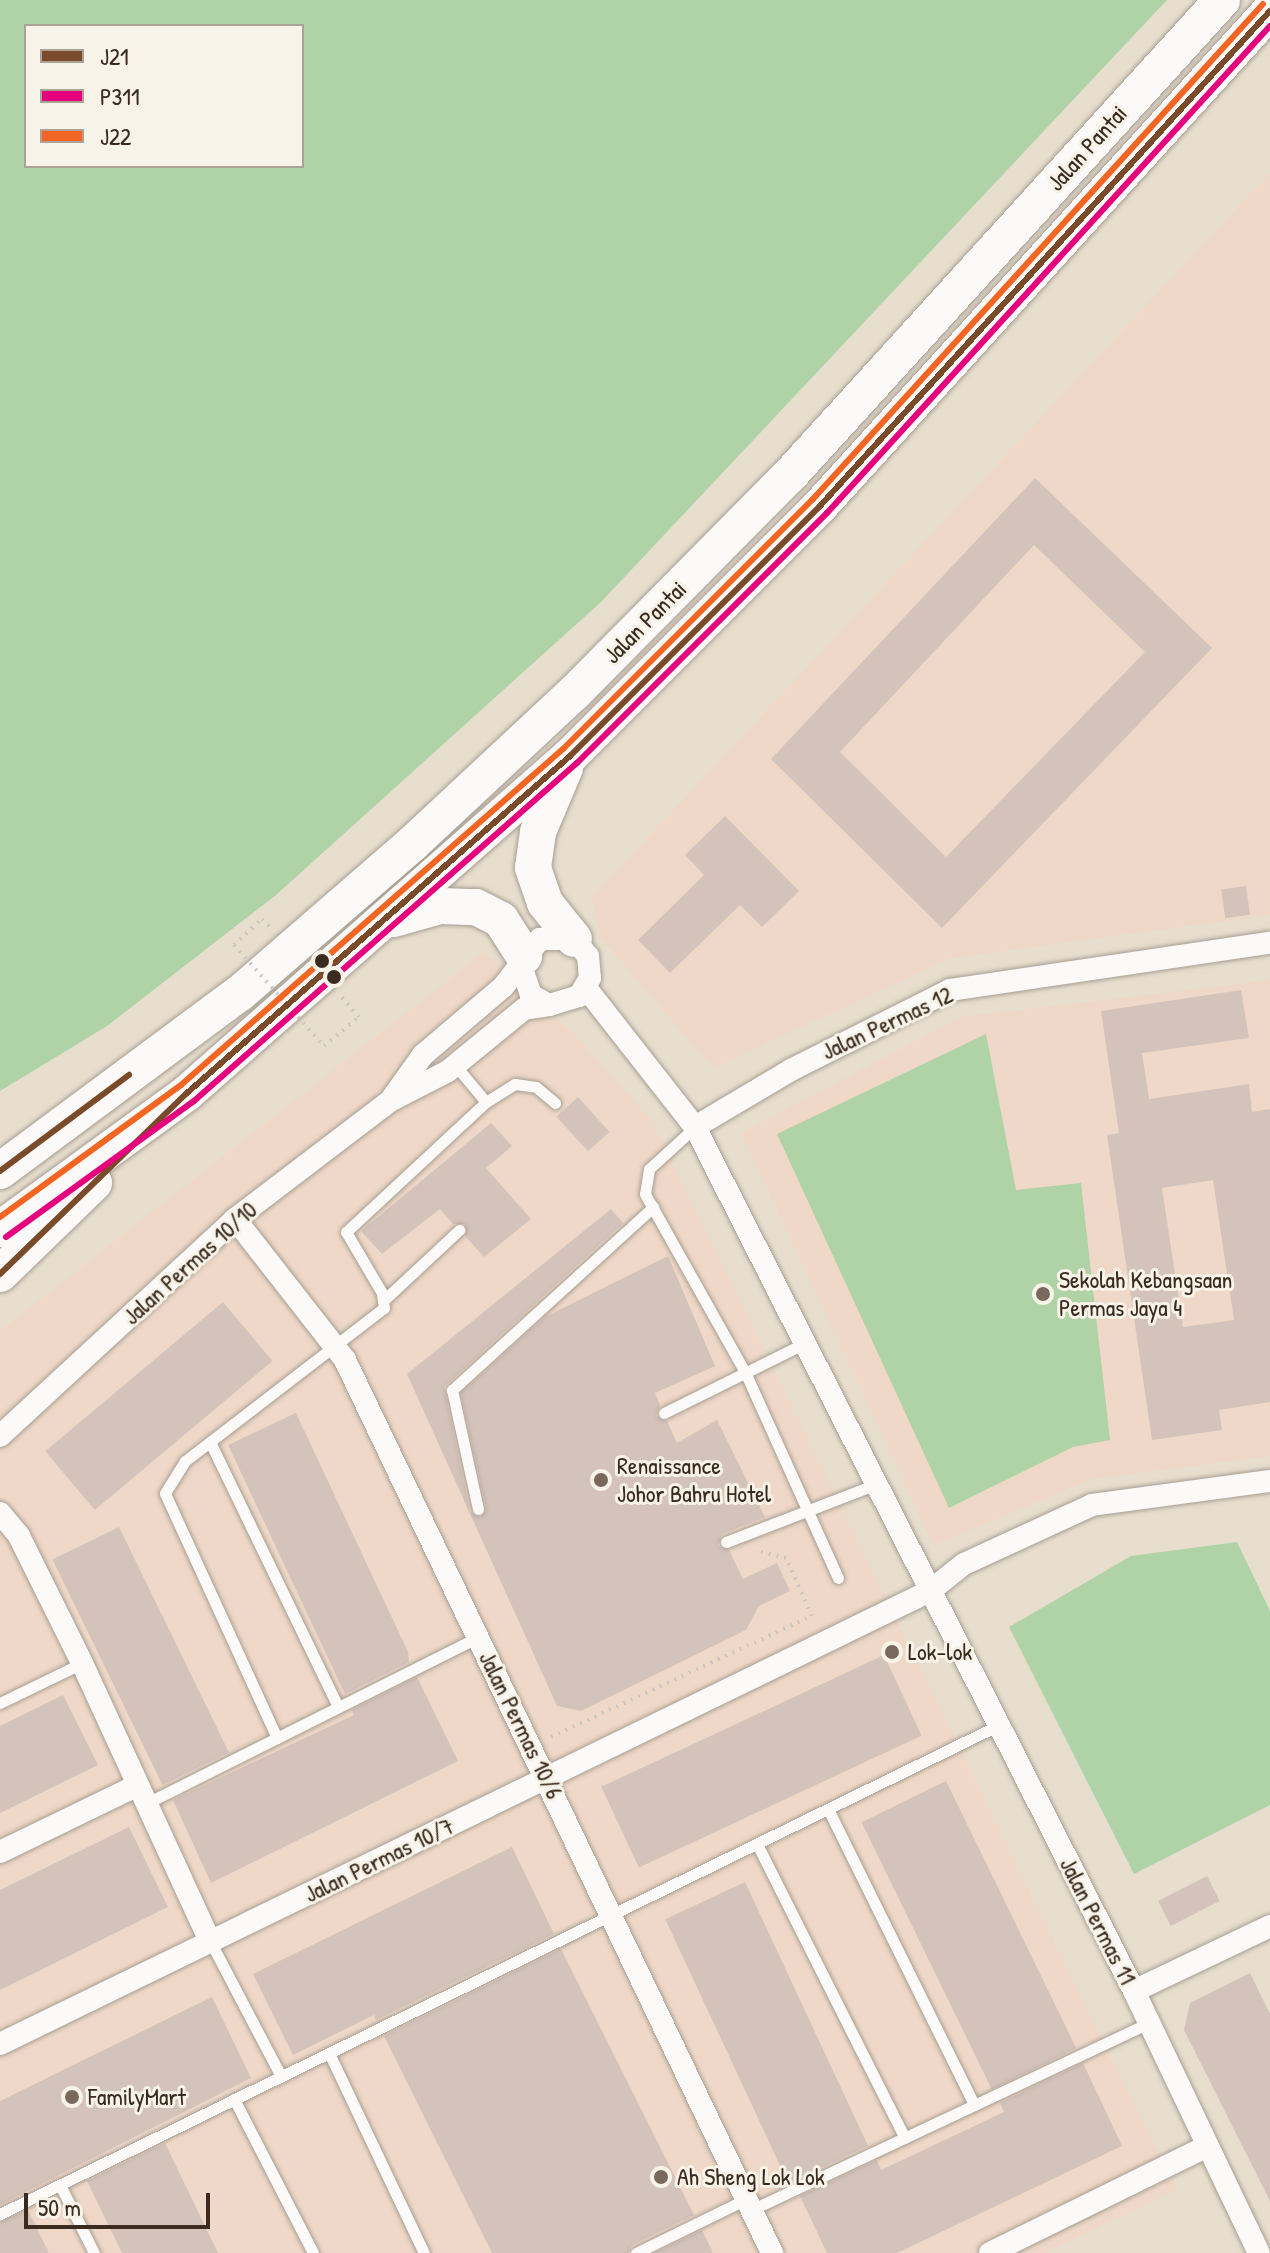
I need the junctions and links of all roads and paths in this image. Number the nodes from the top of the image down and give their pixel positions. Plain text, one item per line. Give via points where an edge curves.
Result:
1 (1222, 0) edge
2 (1270, 11) edge
3 (570, 756) junction
4 (389, 920) junction
5 (574, 939) junction
6 (1270, 943) edge
7 (234, 945) dead end
8 (523, 961) junction
9 (324, 976) junction
10 (586, 988) junction
11 (549, 1005) junction
12 (192, 1029) junction
13 (455, 1065) junction
14 (187, 1093) junction
15 (390, 1101) junction
16 (486, 1102) junction
17 (555, 1103) dead end
18 (695, 1127) junction
19 (0, 1153) edge
20 (0, 1171) edge
21 (653, 1207) junction
22 (235, 1219) junction
23 (0, 1229) edge
24 (459, 1230) dead end
25 (0, 1274) edge
26 (384, 1300) junction
27 (805, 1343) junction
28 (334, 1346) junction
29 (745, 1372) junction
30 (664, 1413) dead end
31 (0, 1436) edge
32 (210, 1442) junction
33 (1270, 1481) edge
34 (876, 1484) junction
35 (478, 1509) dead end
36 (807, 1511) junction
37 (0, 1513) edge
38 (726, 1542) joint
39 (838, 1578) dead end
40 (930, 1591) junction
41 (478, 1637) junction
42 (82, 1663) junction
43 (0, 1703) edge
44 (338, 1707) junction
45 (999, 1725) junction
46 (277, 1738) junction
47 (531, 1746) junction
48 (547, 1778) junction
49 (140, 1795) junction
50 (828, 1809) junction
51 (757, 1844) junction
52 (0, 1852) edge
53 (612, 1915) junction
54 (1267, 1934) edge
55 (210, 1941) junction
56 (1134, 1991) junction
57 (1149, 2023) junction
58 (0, 2044) edge
59 (329, 2053) junction
60 (281, 2076) junction
61 (234, 2099) junction
62 (974, 2105) junction
63 (905, 2138) junction
64 (1207, 2146) junction
65 (60, 2185) junction
66 (749, 2205) junction
67 (0, 2214) edge
68 (94, 2253) edge
69 (313, 2253) edge
70 (424, 2253) edge
71 (636, 2253) edge
72 (772, 2253) edge
73 (990, 2253) edge
74 (1259, 2253) edge

1 - 12 highway, Jalan Pantai via 790,475 575,692 412,844
2 - 3 highway, Jalan Pantai via 820,506
3 - 4 highway, Jalan Pantai
3 - 5 highway via 538,832 533,868 545,903
4 - 8 highway via 440,906 476,907 501,920
4 - 9 highway, Jalan Pantai
5 - 8 street via 551,935
5 - 10 street via 591,967
6 - 18 street, Jalan Permas 12 via 950,990 791,1070
7 - 9 path, bridge via 324,1046 359,1017
8 - 11 street via 531,995
8 - 15 street, Jalan Permas 10/10 via 423,1055
9 - 14 highway, Jalan Pantai
10 - 11 street via 570,1002
10 - 18 street
11 - 13 street, Jalan Permas 10/10 via 524,1009
12 - 19 highway
12 - 20 highway, Jalan Pantai
13 - 15 street, Jalan Permas 10/10
13 - 16 lane
14 - 23 highway, Jalan Pantai
14 - 25 highway
15 - 22 street, Jalan Permas 10/10
16 - 17 lane via 515,1084 536,1087
16 - 26 lane via 350,1224 347,1239
18 - 21 lane via 649,1169 643,1183
18 - 27 street, Jalan Permas 11
21 - 29 lane
21 - 35 lane via 452,1390
22 - 28 street, Jalan Permas 10/6
22 - 31 street, Jalan Permas 10/10
24 - 26 lane
26 - 28 lane via 384,1308 373,1319
27 - 29 lane
27 - 34 street, Jalan Permas 11
28 - 32 lane
28 - 41 street, Jalan Permas 10/6
29 - 30 lane
29 - 36 lane
32 - 44 lane
32 - 46 lane via 185,1461 165,1493
33 - 40 street, Jalan Permas 10/7 via 1092,1505 964,1564
34 - 36 lane
34 - 40 street, Jalan Permas 11
36 - 38 lane
36 - 39 lane
37 - 42 street via 19,1536
38 - 47 path via 786,1558 812,1616
40 - 45 street, Jalan Permas 11
40 - 48 street, Jalan Permas 10/7
41 - 44 lane
41 - 47 street, Jalan Permas 10/6
42 - 43 lane
42 - 49 street
44 - 46 lane
45 - 50 lane
45 - 56 street, Jalan Permas 11
46 - 49 lane
47 - 48 street, Jalan Permas 10/6
48 - 53 street, Jalan Permas 10/6
48 - 55 street, Jalan Permas 10/7
49 - 52 street
49 - 55 street
50 - 51 lane
50 - 62 lane
51 - 53 lane
51 - 63 lane
53 - 59 lane
53 - 66 street, Jalan Permas 10/6
54 - 56 street
55 - 58 street, Jalan Permas 10/7
55 - 60 lane
56 - 57 street, Jalan Permas 11
57 - 62 lane
57 - 64 street, Jalan Permas 11
59 - 60 lane
59 - 70 lane
60 - 61 lane
61 - 65 lane
61 - 69 lane
62 - 63 lane
63 - 66 lane
64 - 73 street
64 - 74 street, Jalan Permas 11
65 - 67 lane
65 - 68 lane
66 - 71 lane
66 - 72 street, Jalan Permas 10/6

